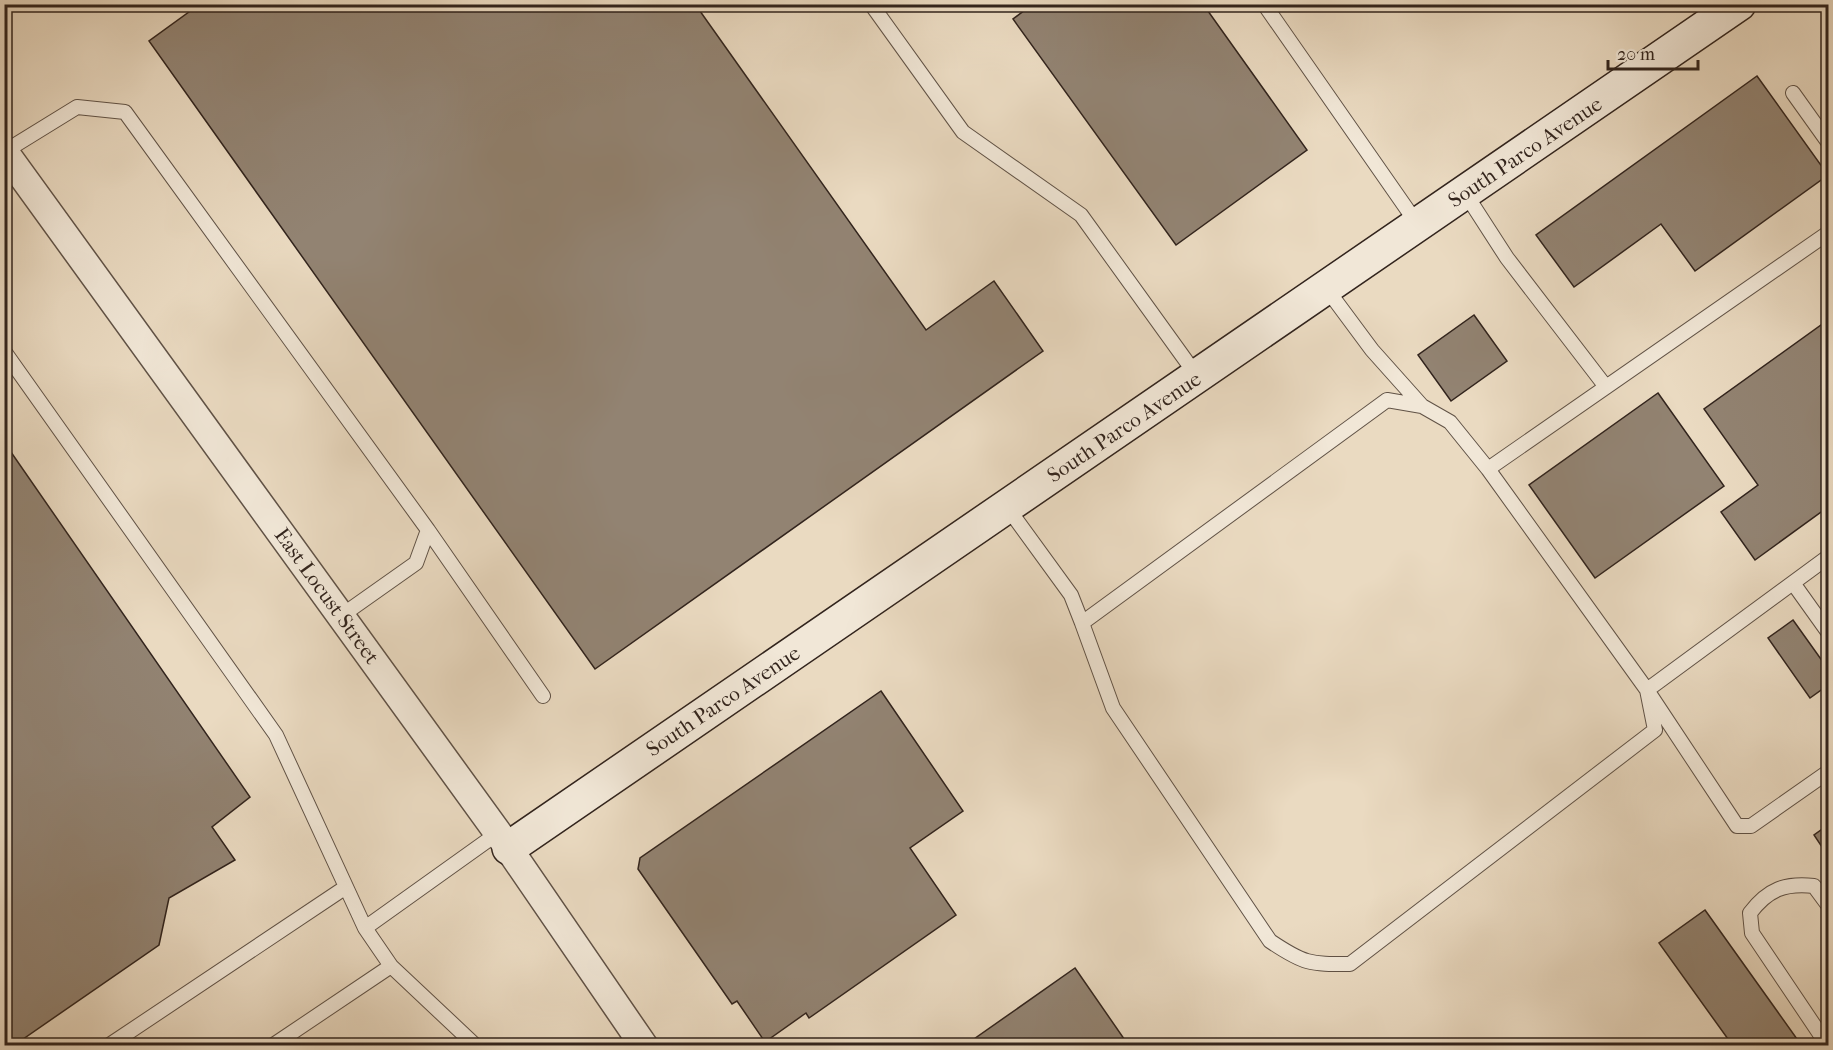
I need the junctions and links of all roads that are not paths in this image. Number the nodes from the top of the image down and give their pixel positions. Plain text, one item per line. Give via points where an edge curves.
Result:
1 (871, 4) edge
2 (1264, 4) edge
3 (1739, 4) edge
4 (1793, 93) dead end
5 (1828, 142) edge
6 (5, 152) edge
7 (1465, 193) junction
8 (1418, 225) junction
9 (1828, 233) edge
10 (1326, 288) junction
11 (4, 351) edge
12 (1197, 376) junction
13 (1606, 387) junction
14 (1422, 406) junction
15 (1488, 469) junction
16 (1007, 507) junction
17 (428, 530) junction
18 (1828, 557) edge
19 (1793, 583) junction
20 (341, 616) junction
21 (1082, 623) junction
22 (1828, 632) edge
23 (1647, 690) junction
24 (543, 696) dead end
25 (1828, 772) edge
26 (503, 841) junction
27 (346, 886) junction
28 (1828, 905) edge
29 (365, 928) junction
30 (391, 966) junction
31 (108, 1046) edge
32 (272, 1046) edge
33 (476, 1046) edge
34 (644, 1046) edge
35 (1828, 1046) edge

1 - 12 lane via 963,132 1081,215
2 - 8 lane
3 - 7 street, South Parco Avenue
4 - 5 lane
6 - 17 lane via 77,107 125,112
6 - 20 street, East Locust Street
7 - 8 street, South Parco Avenue
7 - 13 lane via 1507,258
8 - 10 street, South Parco Avenue
9 - 13 lane
10 - 12 street, South Parco Avenue
10 - 14 lane via 1372,350
11 - 27 lane via 276,735
12 - 16 street, South Parco Avenue
13 - 15 lane
14 - 15 lane via 1450,422
14 - 21 lane via 1388,400
15 - 23 lane
16 - 21 lane via 1071,595
16 - 26 street, South Parco Avenue
17 - 20 lane via 416,563
17 - 24 lane
18 - 19 lane
19 - 22 lane
19 - 23 lane
20 - 26 street, East Locust Street
21 - 23 lane via 1113,708 1270,941 1299,960 1320,964 1350,964 1656,730
23 - 25 lane via 1737,826 1750,826
26 - 29 lane
26 - 34 street, East Locust Street
27 - 29 lane
27 - 31 lane
28 - 35 lane via 1814,886 1796,884 1782,886 1750,913 1752,933
29 - 30 lane
30 - 32 lane
30 - 33 lane

